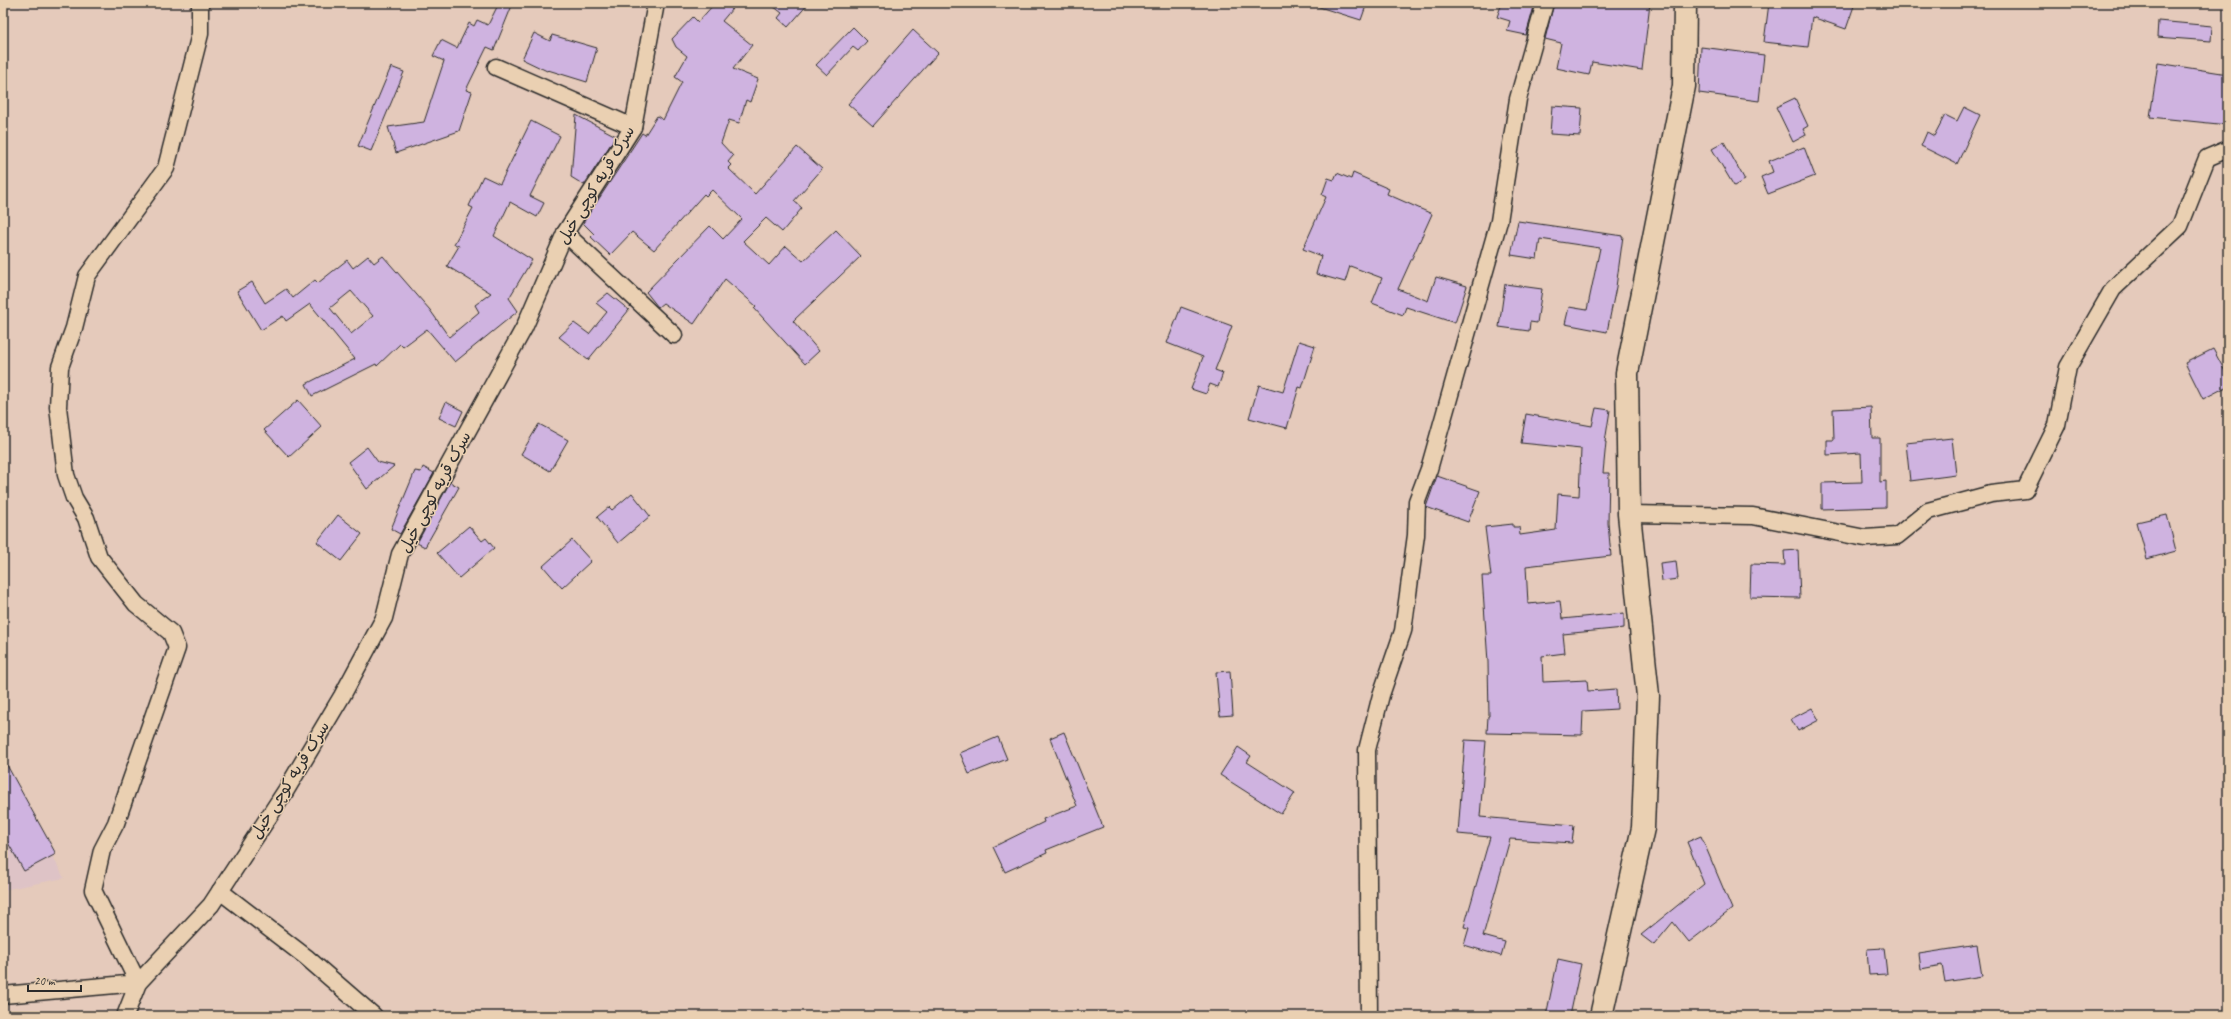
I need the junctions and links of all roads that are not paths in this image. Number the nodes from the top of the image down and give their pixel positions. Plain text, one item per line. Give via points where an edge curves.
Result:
1 (200, 3) edge
2 (656, 3) edge
3 (1545, 3) edge
4 (1685, 3) edge
5 (496, 67) dead end
6 (633, 127) junction
7 (2228, 149) edge
8 (564, 233) junction
9 (674, 335) dead end
10 (1629, 514) junction
11 (220, 891) junction
12 (138, 983) junction
13 (3, 995) edge
14 (124, 1016) edge
15 (374, 1016) edge
16 (1370, 1016) edge
17 (1601, 1016) edge

1 - 12 street via 200,34 166,168 87,276 59,375 58,407 66,475 74,498 86,518 99,557 136,604 171,633 177,648 116,823 102,850 93,890
2 - 6 street, سرک قریه کوچی خیل
3 - 16 street via 1518,99 1499,221 1431,462 1417,501 1416,535 1403,631 1381,694 1367,750
4 - 10 highway via 1684,86 1627,373
5 - 6 street
6 - 8 street, سرک قریه کوچی خیل
7 - 10 street via 2207,158 2180,226 2113,289 2068,367 2056,425 2025,490 1991,494 1928,511 1897,536 1865,538 1753,516
8 - 9 street
8 - 11 street, سرک قریه کوچی خیل via 524,328 400,554 384,618 342,696 285,792
10 - 17 highway via 1648,696 1643,828
11 - 12 street, سرک قریه کوچی خیل
11 - 15 street via 306,957
12 - 13 street
12 - 14 street, سرک قریه کوچی خیل

